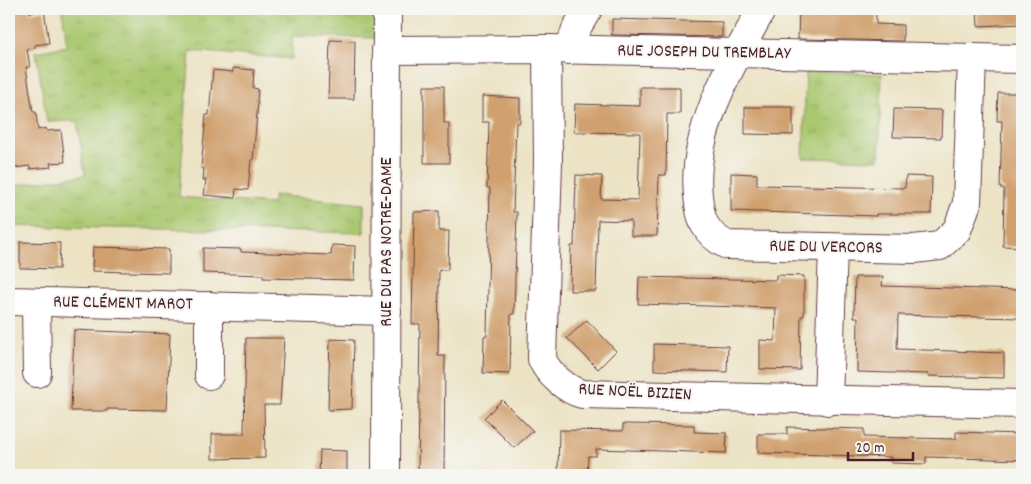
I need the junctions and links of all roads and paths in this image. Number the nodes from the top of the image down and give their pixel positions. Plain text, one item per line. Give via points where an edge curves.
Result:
1 (387, 9) edge
2 (588, 9) edge
3 (762, 9) edge
4 (386, 50) junction
5 (558, 50) junction
6 (736, 53) junction
7 (972, 59) junction
8 (1022, 59) edge
9 (833, 248) junction
10 (9, 301) edge
11 (36, 302) junction
12 (209, 306) junction
13 (387, 311) junction
14 (37, 373) dead end
15 (209, 375) dead end
16 (828, 401) junction
17 (1022, 404) edge
18 (386, 475) edge

1 - 4 street, RUE DU PAS NOTRE-DAME
2 - 5 street
3 - 6 street, RUE DU VERCORS
4 - 5 street, RUE JOSEPH DU TREMBLAY
4 - 13 street, RUE DU PAS NOTRE-DAME
5 - 6 street, RUE JOSEPH DU TREMBLAY
5 - 16 street, RUE NOËL BIZIEN via 548,162 542,349 545,367 572,391 582,394
6 - 7 street, RUE JOSEPH DU TREMBLAY
6 - 9 street, RUE DU VERCORS via 699,148 696,183 702,221 717,240 727,245
7 - 8 street, RUE JOSEPH DU TREMBLAY
7 - 9 street, RUE DU VERCORS via 967,203 957,230 940,246 914,249
9 - 16 street
10 - 11 street, RUE CLÉMENT MAROT
11 - 12 street, RUE CLÉMENT MAROT
11 - 14 street, RUE CLÉMENT MAROT
12 - 13 street, RUE CLÉMENT MAROT
12 - 15 street, RUE CLÉMENT MAROT
13 - 18 street, RUE DU PAS NOTRE-DAME
16 - 17 street, RUE NOËL BIZIEN

